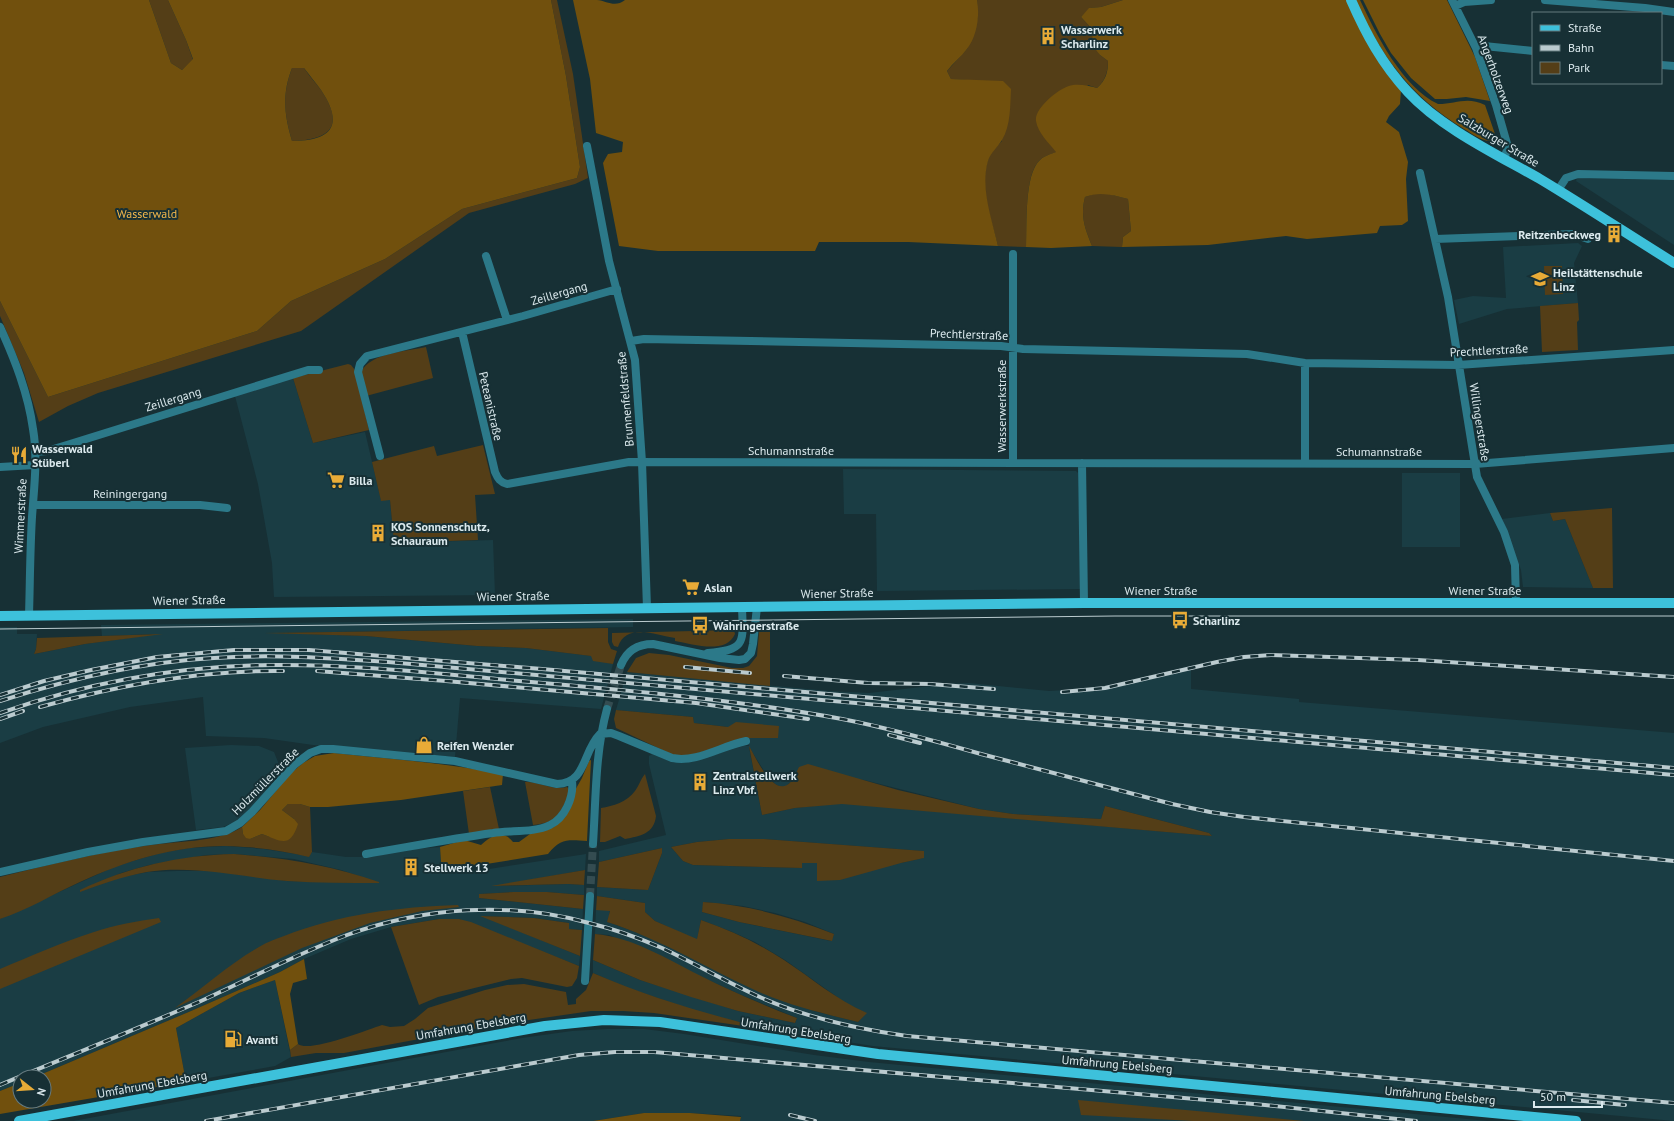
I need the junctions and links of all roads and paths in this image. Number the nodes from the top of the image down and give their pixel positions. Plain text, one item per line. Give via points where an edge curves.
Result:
1 (1350, 0) edge
2 (1491, 0) edge
3 (1545, 0) edge
4 (1454, 3) edge
5 (1674, 12) edge
6 (1476, 48) junction
7 (1532, 51) edge
8 (1662, 65) edge
9 (1674, 66) edge
10 (587, 146) dead end
11 (1504, 159) junction
12 (1420, 173) dead end
13 (1674, 176) edge
14 (1558, 190) junction
15 (1435, 239) junction
16 (1588, 239) dead end
17 (1013, 254) dead end
18 (486, 256) dead end
19 (1674, 263) edge
20 (617, 289) junction
21 (507, 320) junction
22 (0, 327) edge
23 (462, 332) junction
24 (631, 342) junction
25 (1013, 347) junction
26 (1674, 350) edge
27 (1305, 363) junction
28 (1458, 365) junction
29 (319, 370) dead end
30 (1674, 448) edge
31 (35, 452) junction
32 (380, 456) dead end
33 (642, 462) junction
34 (1013, 463) junction
35 (1082, 463) junction
36 (1306, 463) junction
37 (1475, 464) junction
38 (35, 465) junction
39 (0, 467) edge
40 (501, 482) joint
41 (33, 505) junction
42 (228, 508) dead end
43 (1084, 603) junction
44 (1516, 603) junction
45 (1674, 603) edge
46 (742, 607) junction
47 (757, 607) junction
48 (647, 608) junction
49 (29, 615) junction
50 (0, 616) edge
51 (701, 653) junction
52 (621, 665) tunnel mouth
53 (607, 709) tunnel mouth
54 (600, 734) junction
55 (746, 742) dead end
56 (572, 781) junction
57 (593, 844) tunnel mouth
58 (366, 854) dead end
59 (0, 872) edge
60 (590, 896) tunnel mouth
61 (585, 981) dead end
62 (19, 1121) edge
63 (1576, 1121) edge

1 - 11 main road, Salzburger Straße via 1376,51 1409,93 1450,126
2 - 4 street
3 - 5 street
4 - 6 street, Angerholzerweg
6 - 7 street via 1484,46
6 - 11 street, Angerholzerweg via 1508,147
8 - 9 street
10 - 20 street, Brunnenfeldstraße
11 - 14 main road, Salzburger Straße
12 - 15 street, Willingerstraße
13 - 14 street via 1578,174 1566,178
14 - 19 main road, Salzburger Straße
15 - 16 street via 1573,234
15 - 28 street, Willingerstraße via 1448,297
17 - 25 street, Wasserwerkstraße
18 - 21 street
20 - 21 street, Zeillergang
20 - 24 street, Brunnenfeldstraße
21 - 23 street, Zeillergang
22 - 31 street, Wimmerstraße via 29,405
23 - 32 street, Zeillergang via 372,354 363,360 358,372 359,380
23 - 40 street, Peteanistraße via 495,472
24 - 25 street, Prechtlerstraße via 644,339
24 - 33 street, Brunnenfeldstraße via 638,384
25 - 27 street, Prechtlerstraße via 1247,354
25 - 34 street, Wasserwerkstraße
26 - 28 street, Prechtlerstraße
27 - 28 street, Prechtlerstraße
27 - 36 street
28 - 37 street, Willingerstraße
29 - 31 street, Zeillergang via 308,370 47,451
30 - 37 street, Schumannstraße
31 - 38 street, Wimmerstraße
33 - 34 street, Schumannstraße
33 - 40 street, Schumannstraße via 517,483
33 - 48 street, Brunnenfeldstraße
34 - 35 street, Schumannstraße
35 - 36 street, Schumannstraße
35 - 43 street
36 - 37 street, Schumannstraße
37 - 44 street, Willingerstraße via 1477,477 1504,532 1515,565
38 - 39 street
38 - 41 street, Wimmerstraße
41 - 42 street, Reiningergang via 200,505
41 - 49 street, Wimmerstraße
43 - 44 main road, Wiener Straße
43 - 47 main road, Wiener Straße
44 - 45 main road, Wiener Straße
46 - 47 main road, Wiener Straße
46 - 48 main road, Wiener Straße
46 - 51 street via 742,630 738,646 722,652
47 - 51 street via 753,644 748,656 739,660
48 - 49 main road, Wiener Straße
49 - 50 main road, Wiener Straße
51 - 52 street via 645,644 628,653
53 - 54 street
54 - 55 street via 610,733 680,760 695,758
54 - 56 street via 590,748 578,776
54 - 57 street
56 - 58 street via 573,789 565,812 549,826
56 - 59 street, Holzmüllerstraße via 561,784 546,782 455,761 321,750 310,753 294,765 252,812 226,831 94,850
60 - 61 street
62 - 63 main road, Umfahrung Ebelsberg via 545,1026 612,1020 660,1022 878,1054

